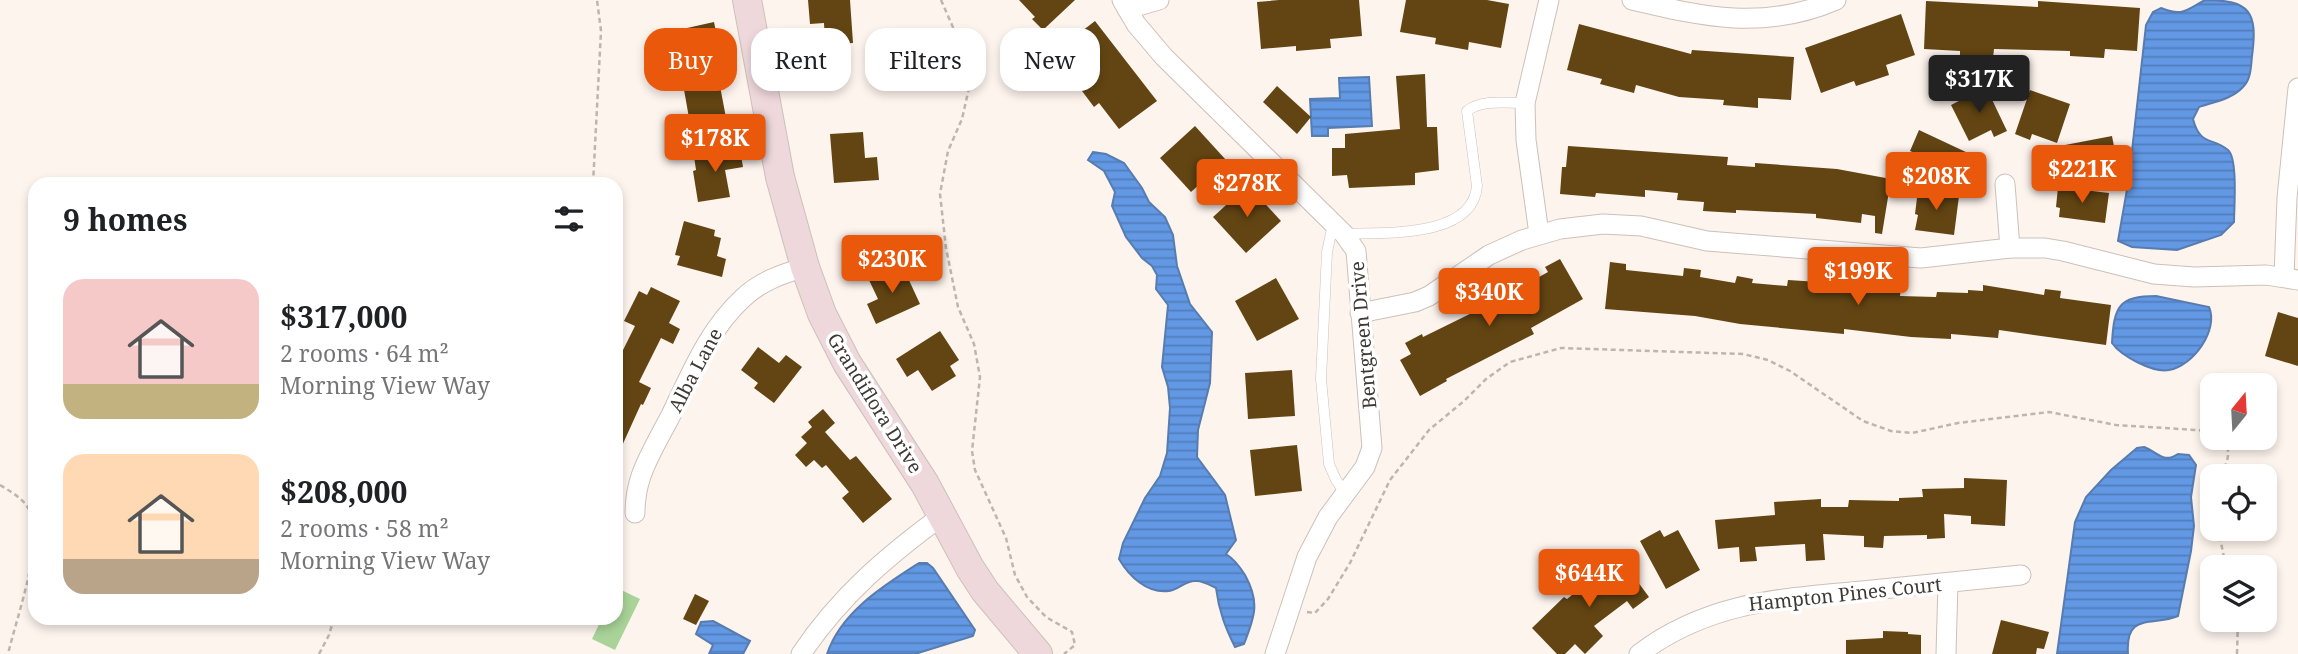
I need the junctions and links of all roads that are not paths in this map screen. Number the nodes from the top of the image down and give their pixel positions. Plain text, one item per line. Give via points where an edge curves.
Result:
1 (747, 0) edge
2 (1158, 0) edge
3 (1549, 0) edge
4 (1632, 0) edge
5 (1836, 0) edge
6 (1125, 4) edge
7 (2298, 88) edge
8 (1525, 103) junction
9 (2005, 184) dead end
10 (1338, 229) junction
11 (1539, 234) junction
12 (2010, 248) junction
13 (805, 267) junction
14 (2291, 279) edge
15 (1360, 313) junction
16 (1346, 494) junction
17 (635, 513) dead end
18 (943, 515) junction
19 (2021, 575) dead end
20 (1948, 583) junction
21 (1289, 612) junction
22 (801, 654) edge
23 (1038, 654) edge
24 (1275, 654) edge
25 (1290, 654) edge
26 (1639, 654) edge
27 (1946, 654) edge

1 - 13 street, Grandiflora Drive via 780,177
2 - 6 street
3 - 8 street
4 - 5 street via 1696,15 1743,19 1787,16
6 - 10 street, Bentgreen Drive via 1164,57
7 - 14 street via 2287,198
8 - 10 lane via 1494,103 1467,111 1477,186 1469,207 1430,230
8 - 11 street
9 - 12 street
10 - 15 street, Bentgreen Drive via 1352,242 1358,259
10 - 16 lane via 1327,252 1321,379 1329,464
11 - 12 street via 1621,224 1707,241 1921,258
11 - 15 street via 1489,255 1429,296
12 - 14 street via 2063,250 2162,275
13 - 17 street, Alba Lane via 759,285 720,323 642,474
13 - 18 street, Grandiflora Drive via 847,363
15 - 16 street, Bentgreen Drive via 1372,448
16 - 21 street, Bentgreen Drive via 1312,547
18 - 22 street via 857,584
18 - 23 street, Grandiflora Drive via 985,591
19 - 20 street, Hampton Pines Court
20 - 26 street, Hampton Pines Court via 1752,603 1683,626
20 - 27 street
21 - 24 street, Bentgreen Drive
21 - 25 street, Bentgreen Drive

